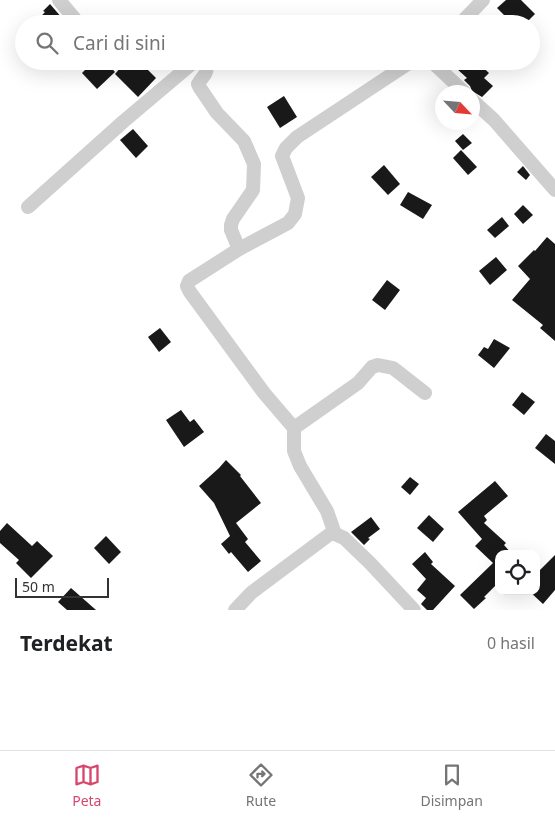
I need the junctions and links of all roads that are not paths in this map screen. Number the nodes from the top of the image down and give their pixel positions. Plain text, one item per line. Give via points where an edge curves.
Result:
1 (59, 0) edge
2 (483, 0) edge
3 (71, 15) edge
4 (469, 15) edge
5 (184, 70) edge
6 (207, 70) edge
7 (398, 70) edge
8 (440, 70) edge
9 (456, 85) edge
10 (480, 107) edge
11 (555, 190) edge
12 (28, 207) dead end
13 (238, 249) junction
14 (425, 393) dead end
15 (294, 428) junction
16 (335, 534) junction
17 (235, 610) edge
18 (414, 610) edge

1 - 3 street
2 - 4 street
5 - 12 street
6 - 13 street via 198,84 200,88 217,113 244,141 254,164 253,190 231,225
7 - 13 street via 297,137 286,148 282,156 298,198 295,214 288,223
8 - 9 street
10 - 11 street
13 - 15 street via 193,277 187,286 239,360
14 - 15 street via 394,368 378,364 358,383
15 - 16 street via 294,451 327,512
16 - 17 street via 330,534 251,593
16 - 18 street via 344,538 370,563

